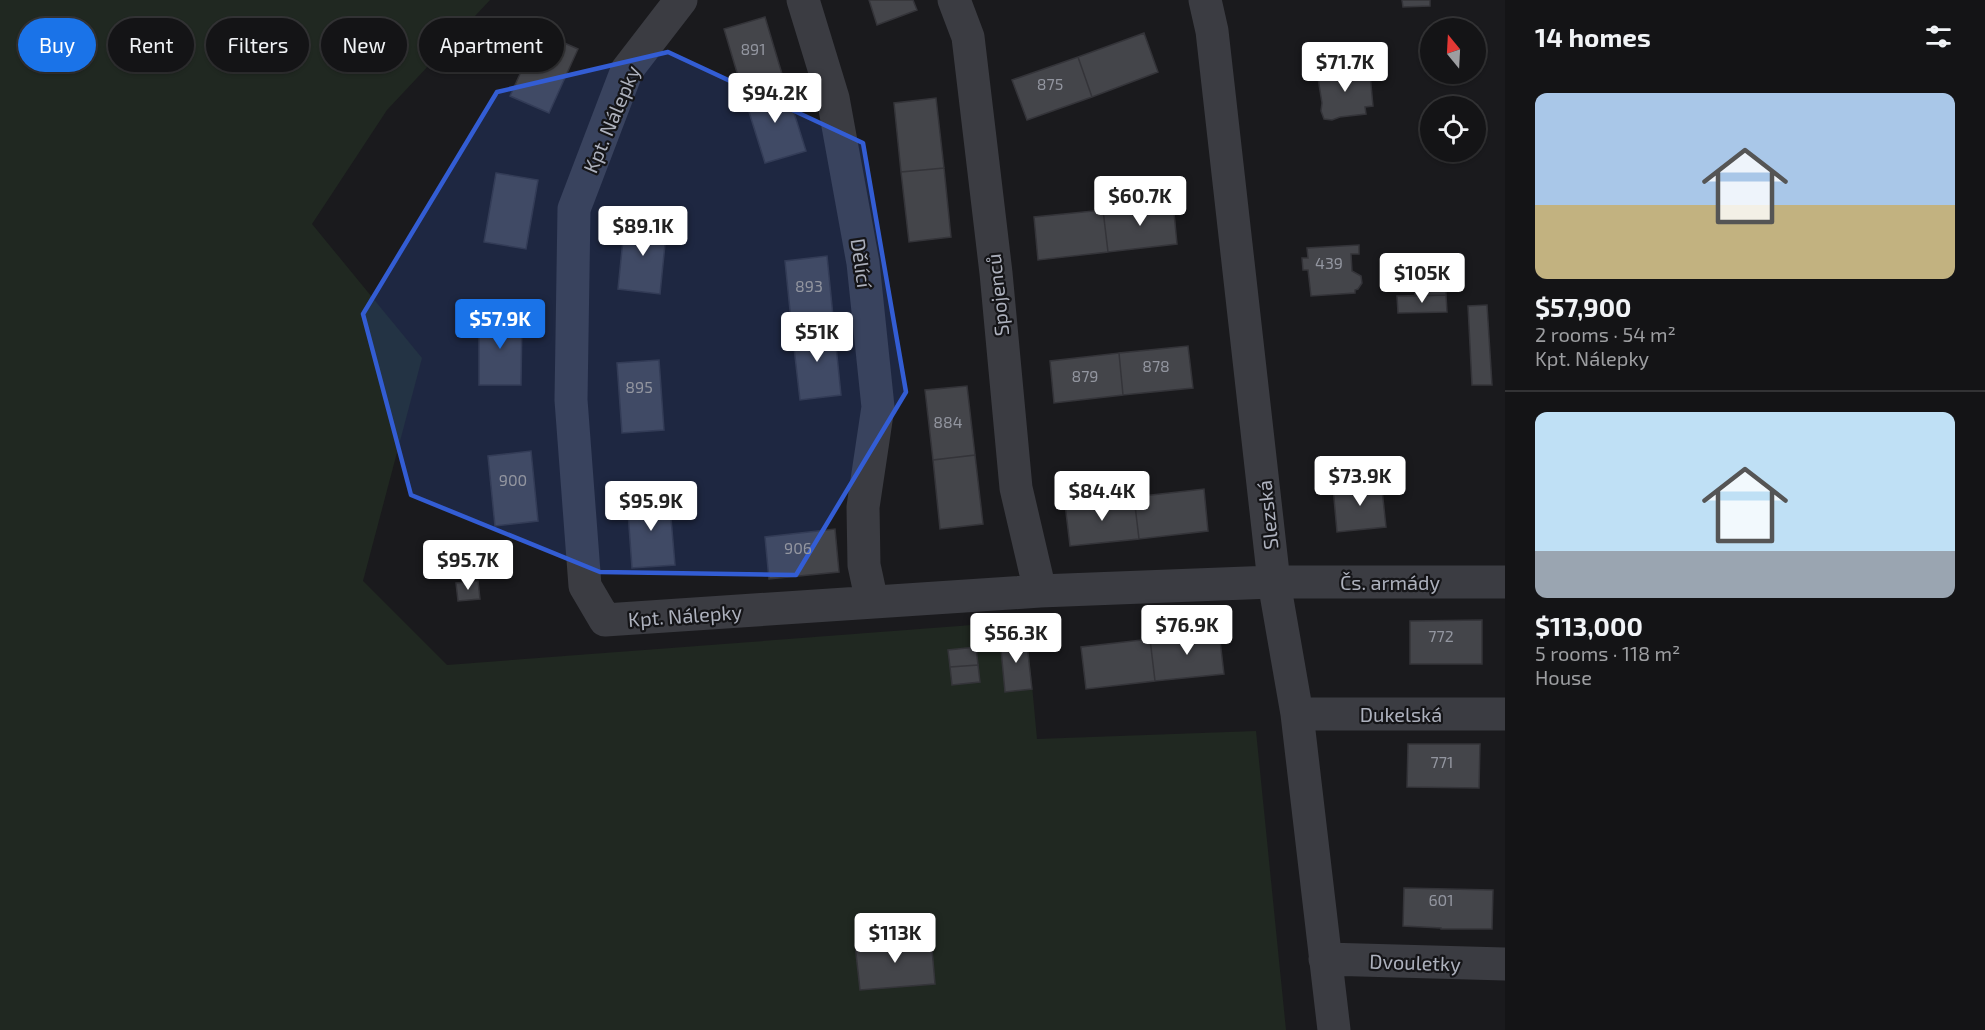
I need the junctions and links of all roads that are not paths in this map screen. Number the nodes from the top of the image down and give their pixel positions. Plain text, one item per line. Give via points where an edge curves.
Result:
1 (681, 0) edge
2 (803, 0) edge
3 (954, 0) edge
4 (1205, 0) edge
5 (1274, 582) junction
6 (1505, 582) edge
7 (1040, 591) junction
8 (872, 602) junction
9 (1296, 714) junction
10 (1505, 714) edge
11 (1325, 959) junction
12 (1505, 964) edge
13 (1334, 1030) edge

1 - 8 street, Kpt. Nálepky via 627,70 574,209 571,400 585,586 605,620
2 - 8 street, Dělící via 833,98 863,263 878,407 863,507 864,565
3 - 7 street, Spojenců via 968,37 1016,488
4 - 5 street, Slezská via 1212,31
5 - 6 street, Čs. armády
5 - 7 street, Kpt. Nálepky
5 - 9 street, Slezská
7 - 8 street, Kpt. Nálepky
9 - 10 street, Dukelská
9 - 11 street, Slezská
11 - 12 street, Dvouletky
11 - 13 street, Slezská

